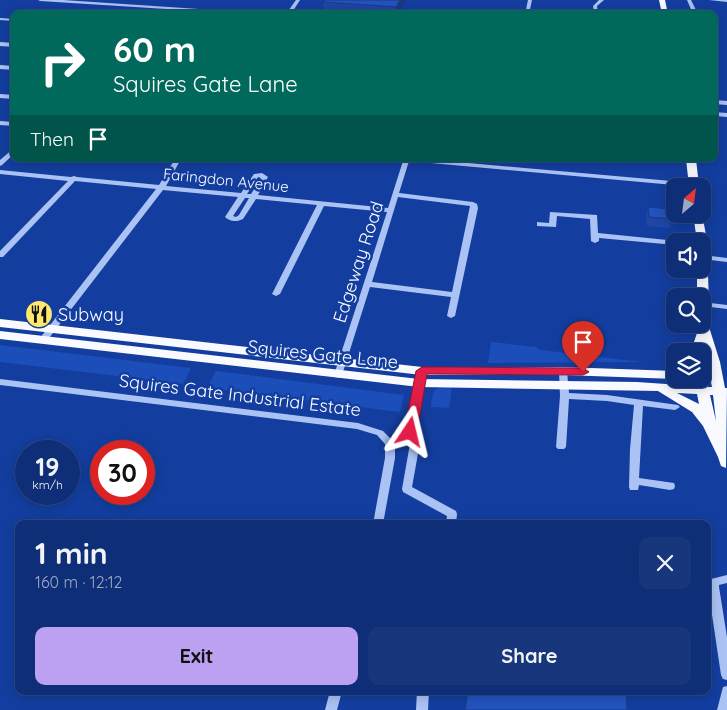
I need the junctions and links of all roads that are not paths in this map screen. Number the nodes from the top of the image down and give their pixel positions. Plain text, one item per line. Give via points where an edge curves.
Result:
1 (40, 0) edge
2 (158, 0) edge
3 (602, 0) edge
4 (711, 0) edge
5 (81, 1) edge
6 (727, 1) edge
7 (151, 7) junction
8 (148, 10) edge
9 (190, 10) edge
10 (596, 10) edge
11 (10, 154) edge
12 (176, 162) edge
13 (405, 162) edge
14 (438, 162) edge
15 (691, 162) edge
16 (0, 164) edge
17 (0, 172) edge
18 (74, 178) junction
19 (693, 178) edge
20 (666, 183) edge
21 (162, 188) junction
22 (242, 195) junction
23 (396, 195) junction
24 (254, 196) junction
25 (322, 203) junction
26 (390, 210) junction
27 (540, 224) dead end
28 (666, 242) edge
29 (0, 255) edge
30 (711, 255) edge
31 (727, 260) edge
32 (366, 284) junction
33 (276, 294) dead end
34 (455, 295) junction
35 (711, 305) edge
36 (727, 307) edge
37 (451, 316) dead end
38 (0, 323) edge
39 (705, 333) edge
40 (0, 334) edge
41 (47, 334) junction
42 (340, 369) junction
43 (666, 369) edge
44 (642, 373) junction
45 (666, 374) edge
46 (421, 377) junction
47 (722, 378) edge
48 (0, 382) edge
49 (564, 384) junction
50 (666, 384) edge
51 (637, 386) junction
52 (711, 386) edge
53 (703, 388) edge
54 (723, 392) edge
55 (639, 402) junction
56 (675, 407) dead end
57 (724, 413) edge
58 (710, 426) junction
59 (561, 447) dead end
60 (727, 464) edge
61 (670, 486) dead end
62 (379, 520) edge
63 (451, 520) edge
64 (727, 579) edge
65 (711, 583) edge
66 (727, 675) edge
67 (727, 691) edge
68 (335, 695) edge
69 (423, 695) edge
70 (331, 710) edge
71 (422, 710) edge
72 (723, 710) edge

1 - 5 street
2 - 7 street
3 - 10 street via 595,6
4 - 6 street
5 - 7 street
7 - 8 street
7 - 9 street
11 - 16 street
12 - 21 street
13 - 23 street, Edgeway Road
14 - 20 street
15 - 19 main road
17 - 18 street, Faringdon Avenue
18 - 21 street, Faringdon Avenue
18 - 29 street
21 - 22 street, Faringdon Avenue
21 - 41 street
22 - 24 street, Faringdon Avenue
22 - 24 street via 254,176 265,176
22 - 24 street via 230,214 232,218 242,216
23 - 26 street, Edgeway Road
23 - 34 street via 473,204
24 - 25 street, Faringdon Avenue
25 - 26 street, Faringdon Avenue
25 - 33 street
26 - 32 street, Edgeway Road
27 - 28 street via 553,225 553,211 594,217 595,238
30 - 31 street
32 - 34 street
32 - 42 street, Edgeway Road
34 - 37 street
35 - 36 street
38 - 41 main road, Squires Gate Lane
39 - 47 main road
40 - 41 main road, Squires Gate Lane
41 - 42 main road, Squires Gate Lane
42 - 46 main road, Squires Gate Lane
43 - 44 main road
44 - 45 main road, Squires Gate Lane
44 - 49 main road, Squires Gate Lane
46 - 49 main road, Squires Gate Lane
46 - 63 street via 410,432 416,437 408,489 452,514
47 - 54 main road
48 - 62 street, Squires Gate Industrial Estate via 358,426 380,433 390,443 390,458
49 - 51 main road, Squires Gate Lane
49 - 55 street, Squires Gate Lane
49 - 59 street
50 - 51 main road, Squires Gate Lane
51 - 58 main road via 686,401
52 - 54 main road
53 - 58 main road
54 - 57 main road
55 - 56 street, Squires Gate Lane
55 - 61 street via 634,484
57 - 60 main road
58 - 60 main road
64 - 65 street
65 - 66 street
67 - 72 street
68 - 70 street
69 - 71 street

